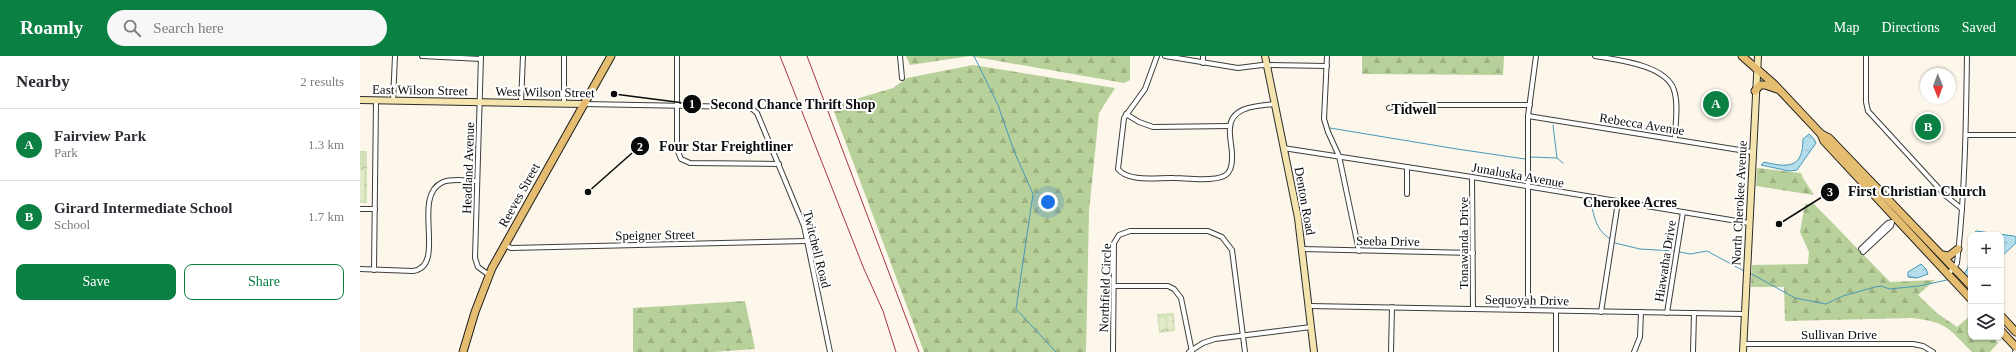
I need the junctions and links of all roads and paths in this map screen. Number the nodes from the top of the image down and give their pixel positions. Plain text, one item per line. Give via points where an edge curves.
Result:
1 (395, 56) edge
2 (422, 56) edge
3 (523, 56) edge
4 (564, 56) edge
5 (610, 56) edge
6 (678, 56) edge
7 (900, 56) edge
8 (1157, 56) edge
9 (1165, 56) edge
10 (1203, 56) edge
11 (1265, 56) edge
12 (1327, 56) edge
13 (1536, 56) edge
14 (1596, 56) edge
15 (1742, 56) edge
16 (1758, 56) edge
17 (1866, 56) edge
18 (1967, 56) edge
19 (481, 57) edge
20 (1203, 63) junction
21 (1266, 65) junction
22 (1326, 66) junction
23 (1757, 68) junction
24 (902, 78) dead end
25 (1780, 91) junction
26 (1755, 92) junction
27 (360, 100) edge
28 (376, 101) junction
29 (394, 101) junction
30 (480, 102) junction
31 (521, 103) junction
32 (564, 104) junction
33 (584, 104) junction
34 (1274, 104) junction
35 (1530, 105) junction
36 (677, 107) junction
37 (1389, 108) dead end
38 (754, 110) joint
39 (1126, 114) junction
40 (1528, 116) junction
41 (1230, 126) junction
42 (1966, 135) junction
43 (2016, 135) edge
44 (1675, 139) junction
45 (1283, 148) junction
46 (1752, 152) junction
47 (1339, 156) junction
48 (779, 164) junction
49 (1407, 167) junction
50 (1472, 177) junction
51 (477, 181) junction
52 (1528, 187) junction
53 (1407, 194) dead end
54 (1618, 202) junction
55 (360, 209) edge
56 (375, 209) junction
57 (1962, 209) junction
58 (1683, 212) junction
59 (1897, 218) junction
60 (1749, 223) junction
61 (807, 241) junction
62 (504, 245) junction
63 (1302, 249) junction
64 (1958, 249) junction
65 (1359, 250) junction
66 (1862, 251) dead end
67 (1473, 253) junction
68 (1942, 255) junction
69 (1954, 268) junction
70 (360, 269) edge
71 (374, 270) junction
72 (1948, 274) junction
73 (489, 275) junction
74 (1968, 283) edge
75 (1114, 286) junction
76 (1968, 296) edge
77 (1309, 306) junction
78 (1392, 307) junction
79 (1473, 309) junction
80 (1528, 310) junction
81 (1556, 311) junction
82 (1600, 312) junction
83 (1640, 312) junction
84 (1667, 313) junction
85 (1694, 313) junction
86 (1745, 314) junction
87 (2004, 319) edge
88 (1311, 327) junction
89 (2016, 332) edge
90 (2004, 334) edge
91 (1243, 336) junction
92 (1744, 344) junction
93 (2016, 347) edge
94 (1190, 351) edge
95 (464, 352) edge
96 (830, 352) edge
97 (1113, 352) edge
98 (1245, 352) edge
99 (1314, 352) edge
100 (1391, 352) edge
101 (1556, 352) edge
102 (1634, 352) edge
103 (1693, 352) edge
104 (1744, 352) edge
105 (1933, 352) edge

1 - 29 street
2 - 19 street
3 - 31 street
4 - 32 street
5 - 33 main road, Reeves Street
6 - 36 street
7 - 24 street
8 - 39 street via 1145,89
9 - 20 street
10 - 20 street
11 - 21 street, Denton Road
12 - 22 street
13 - 35 street
14 - 44 street via 1639,65 1669,81 1676,95
15 - 23 main road
16 - 23 street, North Cherokee Avenue
17 - 57 street via 1868,111 1946,196
18 - 42 street
19 - 30 street, Headland Avenue
20 - 21 street via 1238,68
21 - 22 street
21 - 34 street, Denton Road
22 - 47 street via 1324,119
23 - 25 main road
23 - 26 street, North Cherokee Avenue
25 - 26 main road via 1760,85
25 - 59 main road
26 - 46 street, North Cherokee Avenue
27 - 28 street, East Wilson Street
28 - 29 street, East Wilson Street
28 - 56 street
29 - 30 street, East Wilson Street
30 - 31 street, West Wilson Street
30 - 51 street, Headland Avenue
31 - 32 street, West Wilson Street
32 - 33 street, West Wilson Street
33 - 36 street, West Wilson Street
33 - 62 main road, Reeves Street
34 - 41 street via 1244,110 1236,115
34 - 45 street, Denton Road
35 - 37 street via 1397,105
35 - 40 street
36 - 38 street, West Wilson Street via 744,107
36 - 48 street via 677,151 683,161
38 - 48 street, Twitchell Road via 761,120
39 - 41 street via 1153,127
39 - 41 street via 1122,127 1118,169 1144,178 1191,179 1226,175 1232,164
40 - 44 street, Rebecca Avenue
40 - 52 street
42 - 43 street
42 - 57 street
44 - 46 street, Rebecca Avenue
45 - 47 street, Junaluska Avenue
45 - 63 street, Denton Road
46 - 60 street, North Cherokee Avenue
47 - 49 street, Junaluska Avenue
47 - 65 street
48 - 61 street, Twitchell Road
49 - 50 street, Junaluska Avenue
49 - 53 street
50 - 52 street, Junaluska Avenue
50 - 67 street, Tonawanda Drive
51 - 71 street via 448,181 438,185 432,192 429,201 428,256 423,266 413,271
51 - 73 street, Headland Avenue via 474,258 478,267
52 - 54 street, Junaluska Avenue
52 - 80 street
54 - 58 street, Junaluska Avenue
54 - 82 street
55 - 56 street
56 - 71 street
57 - 64 street
58 - 60 street, Junaluska Avenue
58 - 84 street, Hiawatha Drive
59 - 66 street
59 - 68 main road
59 - 72 main road
60 - 86 street, North Cherokee Avenue
61 - 62 street, Speigner Street via 511,248
61 - 96 street, Twitchell Road
62 - 73 main road, Reeves Street
63 - 65 street, Seeba Drive
63 - 77 street, Denton Road
64 - 68 main road via 1949,256
64 - 69 street
65 - 67 street, Seeba Drive
67 - 79 street, Tonawanda Drive
68 - 69 main road
69 - 72 street
69 - 74 main road
70 - 71 street
72 - 76 main road
73 - 95 main road, Reeves Street
75 - 91 street, Northfield Circle via 1114,243 1123,232 1216,233 1227,241 1234,254
75 - 94 street via 1168,286 1174,289 1181,298
75 - 97 street, Northfield Circle
77 - 78 street, Sequoyah Drive
77 - 88 street, Denton Road
78 - 79 street, Sequoyah Drive
78 - 100 street
79 - 80 street, Sequoyah Drive
80 - 81 street, Sequoyah Drive
81 - 82 street, Sequoyah Drive
81 - 101 street
82 - 83 street, Sequoyah Drive
83 - 84 street, Sequoyah Drive
83 - 102 street via 1640,337
84 - 85 street, Sequoyah Drive
85 - 86 street, Sequoyah Drive
85 - 103 street
86 - 92 street, North Cherokee Avenue
87 - 89 main road
88 - 91 street
88 - 99 street, Denton Road
90 - 93 main road
91 - 94 street via 1208,341
91 - 98 street, Northfield Circle
92 - 104 street, North Cherokee Avenue
92 - 105 street, Sullivan Drive via 1913,344

